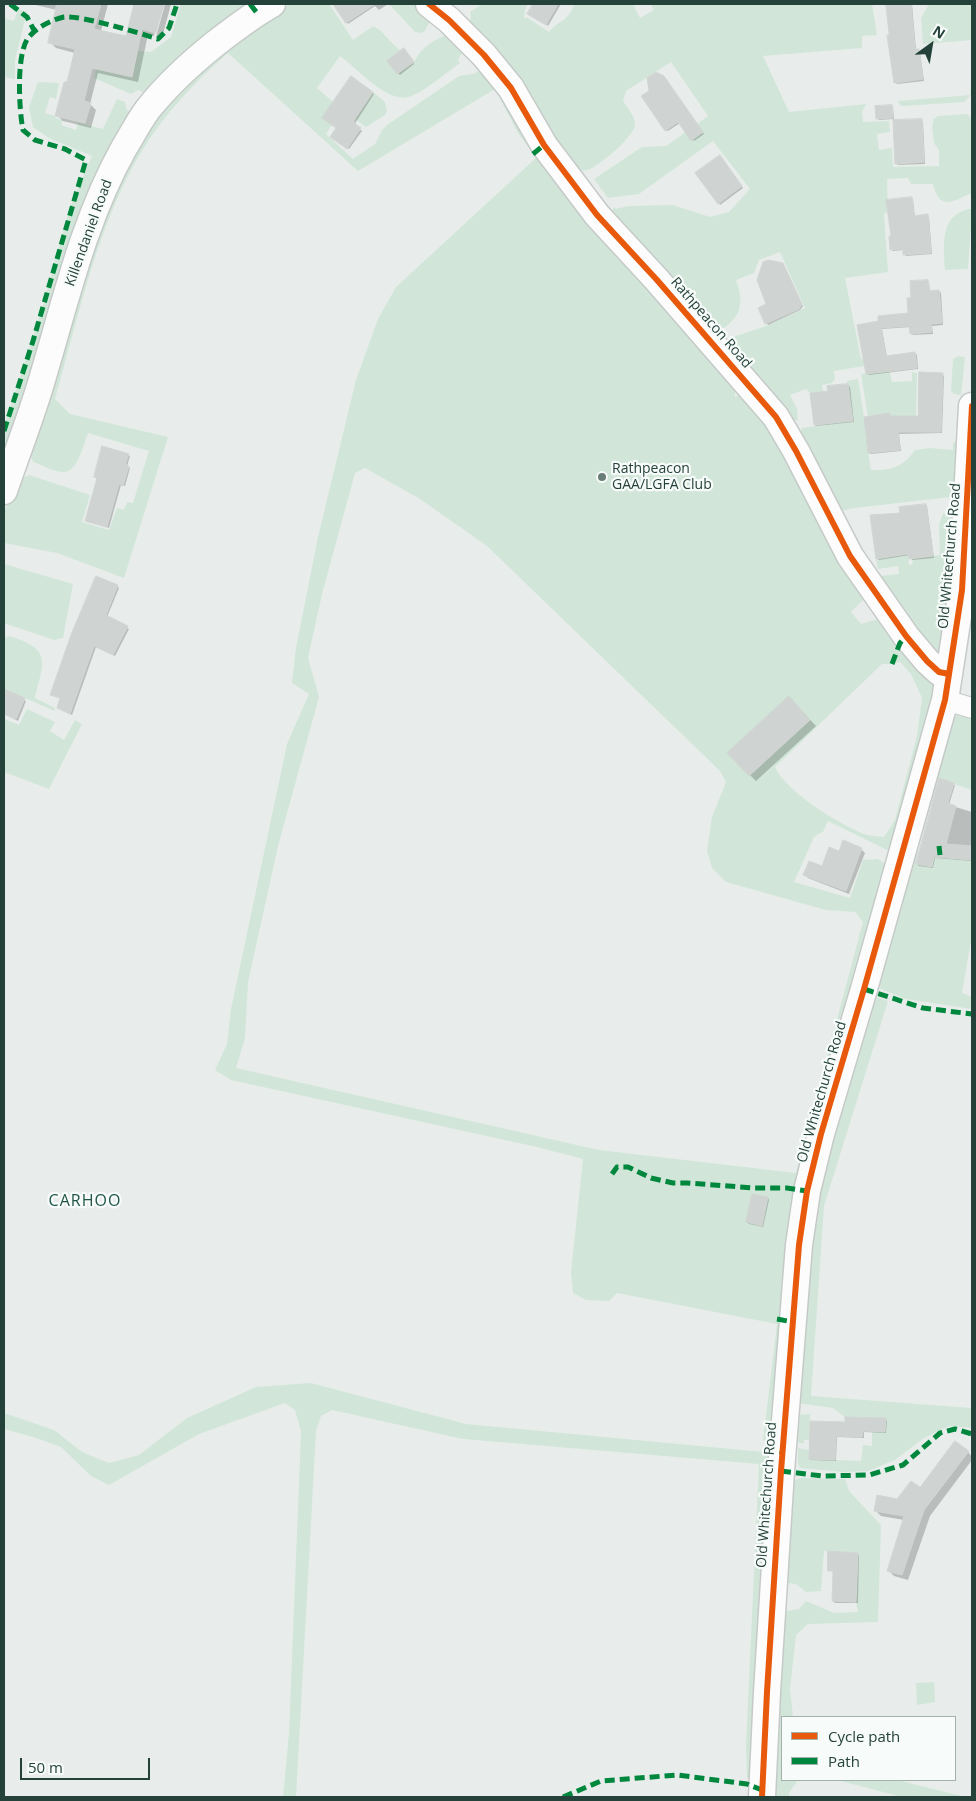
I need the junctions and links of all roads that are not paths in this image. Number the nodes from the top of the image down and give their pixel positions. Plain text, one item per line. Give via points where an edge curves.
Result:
1 (272, 4) edge
2 (429, 4) edge
3 (972, 406) edge
4 (4, 491) edge
5 (950, 674) junction
6 (945, 700) junction
7 (972, 708) edge
8 (762, 1797) edge

1 - 4 street, Killendaniel Road via 245,20 191,63 147,111 118,159 88,230
2 - 5 street, Rathpeacon Road via 484,55 511,88 544,146 598,215 776,417 850,556 927,662 940,672
3 - 5 street, Old Whitechurch Road via 962,590
5 - 6 street, Old Whitechurch Road
6 - 7 street
6 - 8 street, Old Whitechurch Road via 807,1191 799,1245 781,1471

